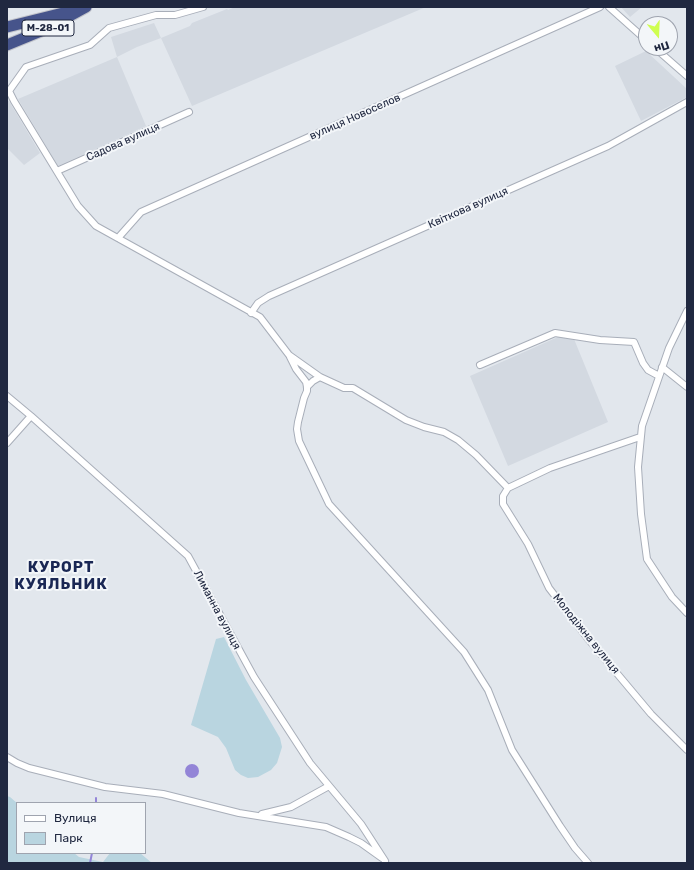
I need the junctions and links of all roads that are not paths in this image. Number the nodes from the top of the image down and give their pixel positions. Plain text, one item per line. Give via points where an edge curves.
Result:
1 (86, 7) edge
2 (203, 7) edge
3 (600, 7) edge
4 (609, 7) edge
5 (7, 27) edge
6 (638, 33) edge
7 (7, 45) edge
8 (664, 56) edge
9 (687, 76) edge
10 (687, 102) edge
11 (189, 112) dead end
12 (58, 172) junction
13 (118, 238) junction
14 (687, 311) edge
15 (251, 313) junction
16 (260, 317) junction
17 (253, 321) dead end
18 (289, 354) junction
19 (480, 365) dead end
20 (662, 367) junction
21 (659, 376) junction
22 (320, 377) junction
23 (306, 386) junction
24 (687, 388) edge
25 (7, 396) edge
26 (31, 416) junction
27 (640, 437) junction
28 (7, 442) edge
29 (508, 488) junction
30 (687, 613) edge
31 (687, 750) edge
32 (7, 757) edge
33 (329, 786) junction
34 (258, 815) junction
35 (386, 862) edge
36 (588, 863) edge

1 - 5 highway, М-28-01
1 - 7 highway, М-28-01 via 46,29
2 - 12 street via 175,15 156,15 109,28 90,45 26,67 9,90
3 - 13 street, вулиця Новоселов via 141,212
4 - 6 street
8 - 9 street
10 - 15 street, Квіткова вулиця via 608,146 269,296
11 - 12 street, Садова вулиця
12 - 13 street via 78,206 96,226
13 - 15 street
14 - 20 street
15 - 16 street
16 - 17 street
16 - 18 street
18 - 22 street
18 - 23 street
19 - 21 street via 555,333 634,342 643,364
20 - 21 street
20 - 24 street
21 - 27 street
22 - 23 street
22 - 29 street via 344,388 362,392 406,420 444,432 458,440
23 - 36 street via 307,391 297,429 299,441 327,500 464,652 488,690 512,750 560,826
25 - 26 street, Лиманна вулиця
26 - 28 street
26 - 33 street, Лиманна вулиця via 188,556 254,677 310,763
27 - 29 street via 550,468
27 - 30 street via 638,467 647,559 672,597
29 - 31 street, Молодіжна вулиця via 503,496 503,504 528,544 549,588 651,714
32 - 34 street via 29,768 105,787 163,794 239,813
33 - 34 street via 291,807
33 - 35 street, Лиманна вулиця via 361,824
34 - 35 street via 326,827 361,843

